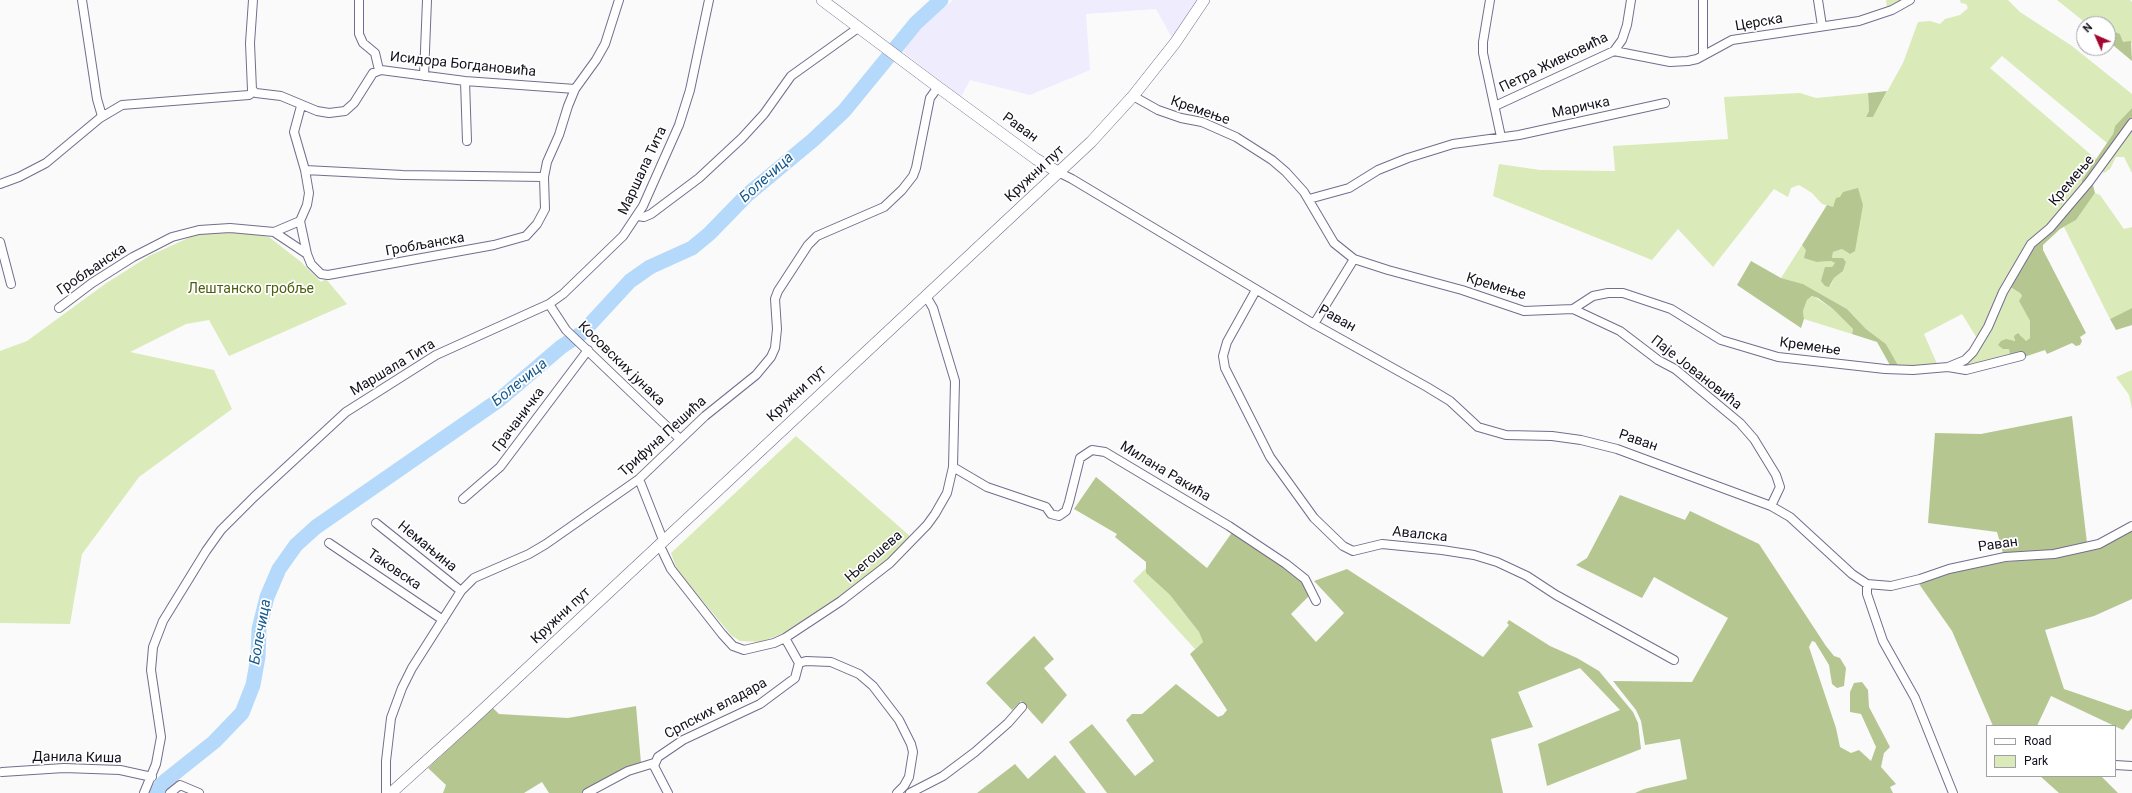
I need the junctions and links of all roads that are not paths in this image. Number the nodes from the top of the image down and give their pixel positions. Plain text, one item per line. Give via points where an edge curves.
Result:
1 (82, 0) edge
2 (253, 0) edge
3 (359, 0) edge
4 (427, 0) edge
5 (619, 0) edge
6 (709, 0) edge
7 (822, 0) edge
8 (1204, 0) edge
9 (1490, 0) edge
10 (1631, 0) edge
11 (1703, 0) edge
12 (1818, 0) edge
13 (1910, 0) edge
14 (1822, 26) junction
15 (858, 28) junction
16 (1614, 52) junction
17 (1703, 54) junction
18 (379, 70) junction
19 (424, 76) junction
20 (465, 81) junction
21 (938, 87) junction
22 (575, 89) junction
23 (254, 92) junction
24 (1133, 96) junction
25 (1665, 103) dead end
26 (302, 106) junction
27 (1495, 106) junction
28 (102, 116) junction
29 (2132, 122) edge
30 (1501, 137) junction
31 (467, 141) dead end
32 (305, 170) junction
33 (1058, 172) junction
34 (544, 177) junction
35 (0, 184) edge
36 (1309, 198) junction
37 (638, 216) junction
38 (300, 221) junction
39 (274, 232) junction
40 (0, 242) edge
41 (307, 254) junction
42 (1354, 259) junction
43 (11, 284) dead end
44 (1256, 290) junction
45 (926, 296) junction
46 (549, 304) junction
47 (59, 308) dead end
48 (1573, 309) junction
49 (1314, 324) junction
50 (588, 350) junction
51 (2021, 356) dead end
52 (1948, 367) junction
53 (680, 439) junction
54 (953, 466) junction
55 (639, 478) junction
56 (463, 499) dead end
57 (1771, 506) junction
58 (376, 523) dead end
59 (2132, 526) edge
60 (661, 542) junction
61 (329, 543) dead end
62 (1867, 584) junction
63 (461, 591) junction
64 (1316, 600) dead end
65 (443, 620) junction
66 (785, 638) junction
67 (1674, 660) dead end
68 (799, 663) junction
69 (1022, 708) dead end
70 (654, 763) junction
71 (2116, 765) edge
72 (2132, 766) edge
73 (2, 772) dead end
74 (152, 777) junction
75 (905, 790) edge
76 (144, 793) edge
77 (170, 793) edge
78 (199, 793) edge
79 (386, 793) edge
80 (391, 793) edge
81 (587, 793) edge
82 (668, 793) edge
83 (897, 793) edge
84 (910, 793) edge
85 (1953, 793) edge

1 - 28 street via 97,99
2 - 23 street via 250,81
3 - 18 street via 360,34 363,42 375,53
4 - 19 street
5 - 22 street, Гробљанска via 604,44
6 - 37 street, Маршала Тита via 686,106
7 - 15 main road, Раван
8 - 24 main road, Кружни пут via 1175,43
9 - 27 street via 1483,53
10 - 16 street, Петра Живковића via 1627,25 1622,40
11 - 17 street
12 - 14 street
13 - 14 street, Церска via 1892,10 1859,21
14 - 17 street, Церска via 1732,40
15 - 21 main road, Раван
15 - 37 street via 792,76 764,114 699,178 651,214
16 - 17 street, Церска via 1670,62 1693,60
16 - 27 street, Петра Живковића
18 - 19 street, Исидора Богдановића
18 - 26 street, Исидора Богдановића via 373,73 354,103 345,111 329,113
19 - 20 street, Исидора Богдановића
20 - 22 street, Исидора Богдановића
20 - 31 street
21 - 33 main road, Раван
21 - 53 street, Трифуна Пешића via 930,100 924,136 913,176 884,207 826,231 808,245 775,295 777,338 771,357 756,375
22 - 34 street, Гробљанска via 547,162
23 - 26 street, Исидора Богдановића via 281,96
23 - 28 street, Исидора Богдановића via 249,95 122,105
24 - 33 main road, Кружни пут via 1091,142
24 - 36 street, Кремење via 1153,108 1202,122 1243,141 1283,169
25 - 30 street, Маричка
26 - 32 street via 294,132
27 - 30 street, Петра Живковића
28 - 35 street, Исидора Богдановића via 46,163 19,178
29 - 52 street, Кремење via 2089,182 2050,228 2031,244 1973,352 1965,360
30 - 36 street via 1453,144 1408,158 1378,170 1349,188
32 - 34 street via 403,175
32 - 38 street via 308,199
33 - 44 street, Раван via 1072,178
33 - 45 main road, Кружни пут
34 - 41 street, Гробљанска via 546,202 543,215 533,229 522,238 494,246 328,275 321,274 314,268
36 - 42 street, Кремење via 1332,240
37 - 46 street, Маршала Тита via 623,236 563,294
38 - 39 street, Гробљанска
38 - 41 street, Гробљанска
39 - 41 street
39 - 47 street, Гробљанска via 230,228 199,230 172,237 133,257
40 - 43 street
42 - 48 street, Кремење via 1524,311
42 - 49 street
44 - 49 street, Раван
44 - 67 street, Авалска via 1227,342 1223,356 1225,368 1270,457 1314,518 1343,546 1353,551 1382,544 1442,550 1474,555 1496,562 1527,576 1556,595
45 - 54 street, Његошева via 933,308 955,381
45 - 60 main road, Кружни пут
46 - 50 street, Косовских јунака via 570,334
46 - 74 street, Маршала Тита via 436,356 360,402 338,419 221,530 163,621 153,647 151,670 161,737
48 - 52 street, Кремење via 1593,296 1623,294 1671,309 1721,340 1778,357 1885,369
48 - 57 street, Паје Јовановића via 1620,331 1658,360 1675,369 1740,423 1754,439 1776,475 1780,487
49 - 57 street, Раван via 1450,401 1478,427 1506,435 1552,436 1617,448
50 - 53 street, Косовских јунака
50 - 56 street, Грачаничка via 500,467
51 - 52 street, Кремење via 1966,370
53 - 55 street, Трифуна Пешића
54 - 64 street, Милана Ракића via 987,488 1046,507 1051,514 1059,516 1066,511 1080,458 1092,450 1105,452 1229,526 1286,564 1305,579
54 - 66 street, Његошева via 947,493 927,525 915,538 867,582
55 - 60 street, Његошева
55 - 63 street, Трифуна Пешића via 546,544 474,578
57 - 62 street, Раван via 1790,517 1852,574
58 - 63 street, Немањина
59 - 62 street, Раван via 2099,544 2054,554 2005,557 1950,568 1891,586
60 - 66 street, Његошева via 678,578 733,646 744,650
60 - 80 main road, Кружни пут
61 - 65 street, Таковска
62 - 85 street via 1867,594 1883,641 1915,698
63 - 65 street, Трифуна Пешића
65 - 79 street, Трифуна Пешића via 412,668 392,718 386,761
66 - 68 street
68 - 70 street, Српских владара via 795,678 760,704 683,740 658,757
68 - 75 street via 831,662 859,674 873,686 899,720 911,744 913,761
69 - 84 street via 975,752 943,776
70 - 81 street, Српских владара via 628,770
70 - 82 street
71 - 72 street
73 - 74 street, Данила Киша via 64,768 120,770
74 - 76 street, Маршала Тита
75 - 83 street
77 - 78 street via 180,785

